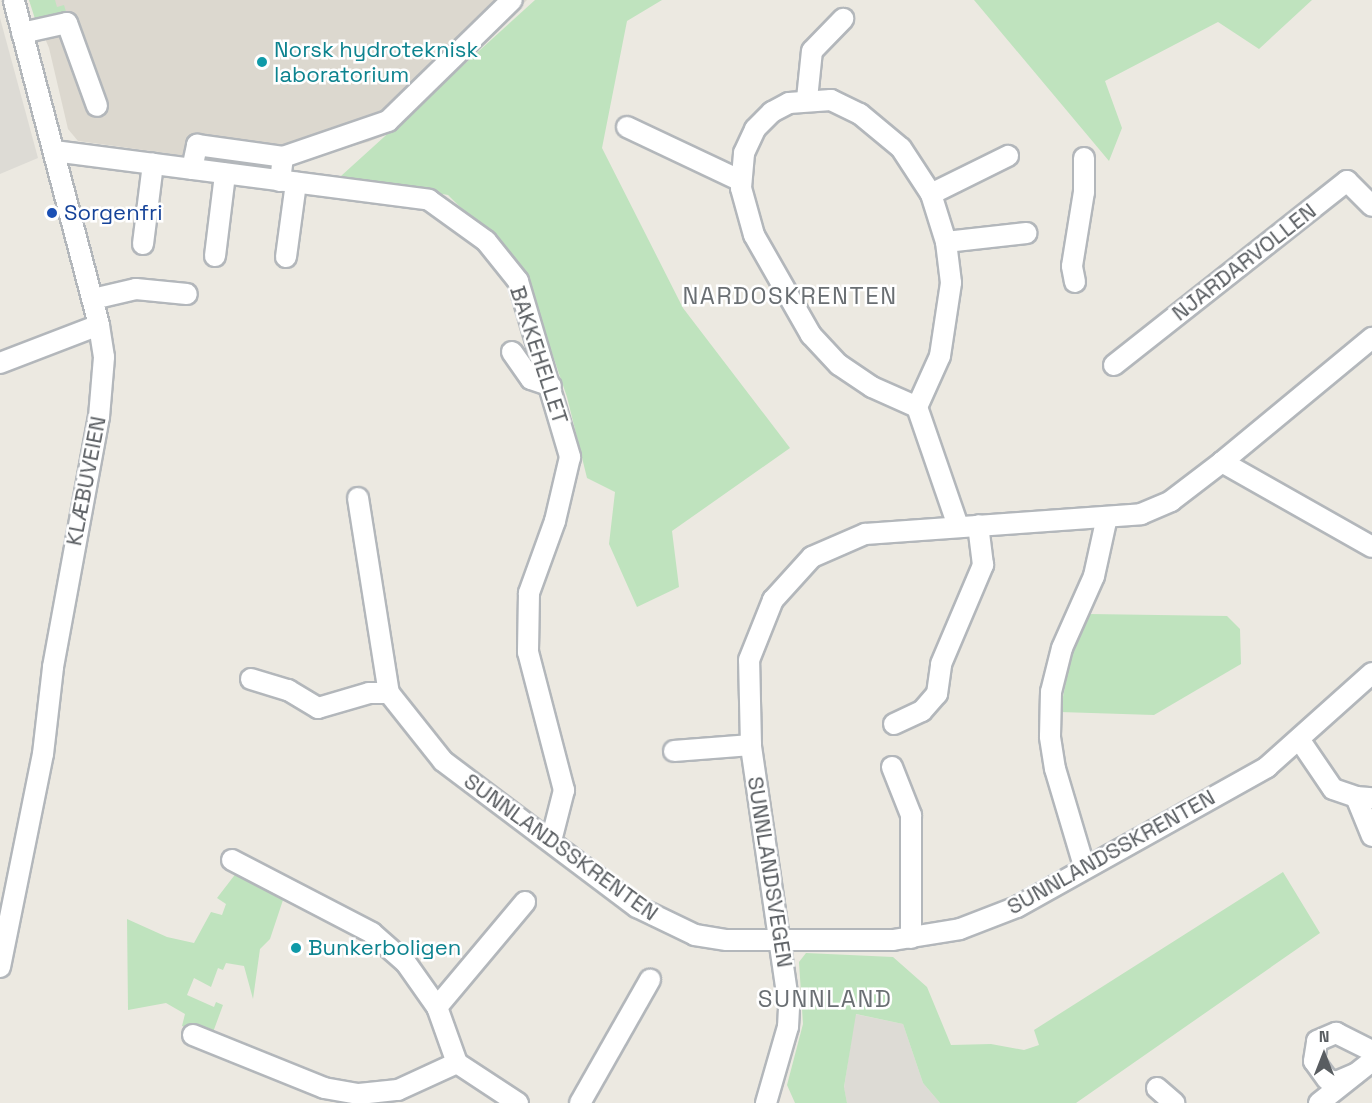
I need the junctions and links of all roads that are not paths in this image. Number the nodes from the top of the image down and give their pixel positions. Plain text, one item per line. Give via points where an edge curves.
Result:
1 (14, 0) edge
2 (512, 0) edge
3 (843, 19) dead end
4 (22, 33) junction
5 (807, 99) junction
6 (98, 106) dead end
7 (627, 127) dead end
8 (54, 151) junction
9 (283, 156) junction
10 (1008, 156) dead end
11 (1084, 158) dead end
12 (153, 164) junction
13 (192, 170) junction
14 (225, 174) junction
15 (741, 181) junction
16 (288, 182) junction
17 (931, 194) junction
18 (1372, 206) edge
19 (1026, 233) dead end
20 (946, 242) junction
21 (143, 244) dead end
22 (215, 256) dead end
23 (286, 256) dead end
24 (1075, 282) dead end
25 (187, 294) dead end
26 (93, 299) junction
27 (99, 325) junction
28 (1372, 338) edge
29 (512, 352) dead end
30 (0, 363) edge
31 (1114, 365) dead end
32 (551, 386) junction
33 (917, 407) junction
34 (1222, 462) junction
35 (358, 498) dead end
36 (1107, 517) junction
37 (978, 525) junction
38 (958, 526) junction
39 (1372, 547) edge
40 (1372, 673) edge
41 (251, 679) dead end
42 (389, 693) junction
43 (894, 724) dead end
44 (1299, 739) junction
45 (751, 745) junction
46 (674, 751) dead end
47 (892, 767) dead end
48 (1364, 798) edge
49 (1372, 836) edge
50 (550, 841) junction
51 (232, 860) dead end
52 (1084, 866) junction
53 (525, 902) dead end
54 (911, 938) junction
55 (780, 939) junction
56 (0, 968) edge
57 (650, 980) dead end
58 (437, 1007) junction
59 (193, 1035) dead end
60 (1372, 1051) edge
61 (1372, 1061) edge
62 (458, 1063) junction
63 (1355, 1074) junction
64 (1157, 1088) dead end
65 (518, 1103) edge
66 (580, 1103) edge
67 (766, 1103) edge
68 (1174, 1103) edge
69 (1319, 1103) edge

1 - 4 street, KLÆBUVEIEN
2 - 9 street via 388,121
3 - 5 street via 812,51
4 - 6 street via 67,23
4 - 8 street, KLÆBUVEIEN
5 - 15 street via 772,112 756,129 744,153
5 - 17 street via 831,100 879,128 917,167
7 - 15 street
8 - 12 street, BAKKEHELLET
8 - 26 street, KLÆBUVEIEN
9 - 13 street via 197,145
9 - 16 street
10 - 17 street
11 - 24 street via 1084,192 1072,266
12 - 13 street, BAKKEHELLET
12 - 21 street
13 - 14 street, BAKKEHELLET
14 - 16 street, BAKKEHELLET
14 - 22 street
15 - 33 street via 754,235 811,335 839,365 872,387
16 - 23 street
16 - 32 street, BAKKEHELLET via 429,200 486,241 518,281
17 - 20 street
18 - 31 street, NJARDARVOLLEN via 1347,181
19 - 20 street
20 - 33 street via 951,283 947,319 940,356
25 - 26 street via 136,289
26 - 27 street, KLÆBUVEIEN
27 - 30 street
27 - 56 street, KLÆBUVEIEN via 104,357 99,417 52,668 43,754
28 - 34 street
29 - 32 street via 531,379
32 - 50 street, BAKKEHELLET via 570,457 555,521 529,593 528,652 564,790
33 - 38 street
34 - 36 street, SUNNLANDSVEGEN via 1155,510
34 - 39 street
35 - 42 street, SUNNLANDSSKRENTEN
36 - 37 street, SUNNLANDSVEGEN
36 - 52 street via 1094,576 1062,648 1051,692 1050,736 1055,769
37 - 38 street, SUNNLANDSVEGEN
37 - 43 street via 983,565 942,664 937,694 921,711
38 - 45 street, SUNNLANDSVEGEN via 865,534 812,557 773,600 748,660
40 - 44 street, SUNNLANDSSKRENTEN
41 - 42 street via 288,690 318,708 369,693
42 - 50 street, SUNNLANDSSKRENTEN via 442,761
44 - 48 street via 1333,789
44 - 52 street, SUNNLANDSSKRENTEN via 1267,767
45 - 46 street, SUNNLANDSVEGEN
45 - 55 street, SUNNLANDSVEGEN
47 - 54 street via 911,815
48 - 49 street
50 - 55 street, SUNNLANDSSKRENTEN via 637,907 675,929 727,940
51 - 58 street via 372,933 406,963
52 - 54 street, SUNNLANDSSKRENTEN via 1017,907 960,929
53 - 58 street
54 - 55 street, SUNNLANDSSKRENTEN
55 - 67 street, SUNNLANDSVEGEN via 788,1027
57 - 66 street
58 - 62 street
59 - 62 street via 324,1088 359,1094 398,1090
60 - 63 street via 1336,1033 1317,1041 1314,1061 1327,1079 1336,1082
61 - 63 street
62 - 65 street
63 - 69 street
64 - 68 street

